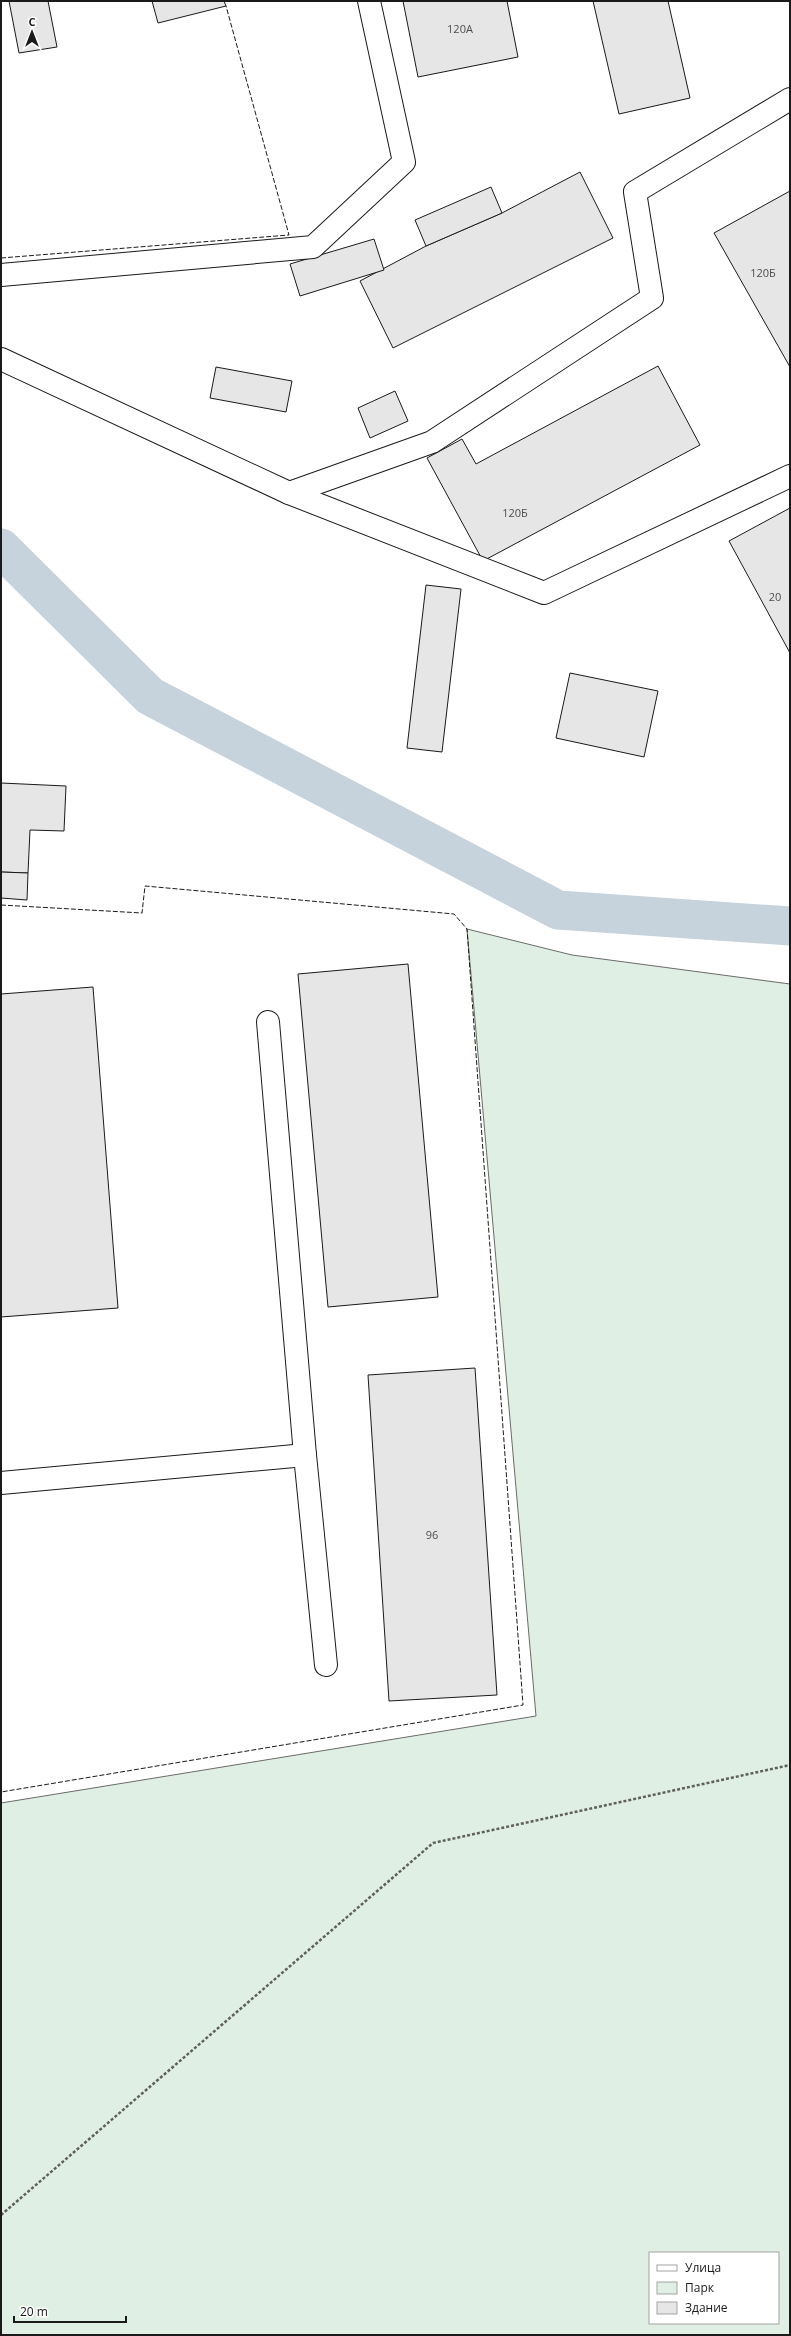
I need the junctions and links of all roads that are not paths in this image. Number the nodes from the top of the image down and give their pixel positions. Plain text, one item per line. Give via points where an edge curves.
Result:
1 (369, 1) edge
2 (790, 99) edge
3 (1, 275) edge
4 (1, 359) edge
5 (790, 476) edge
6 (289, 493) junction
7 (268, 1022) dead end
8 (305, 1455) junction
9 (1, 1483) edge
10 (326, 1665) dead end

1 - 3 lane via 404,162 313,247
2 - 6 lane via 635,192 652,298 432,442
4 - 6 lane
5 - 6 lane via 544,593
7 - 8 lane
8 - 9 lane
8 - 10 lane

